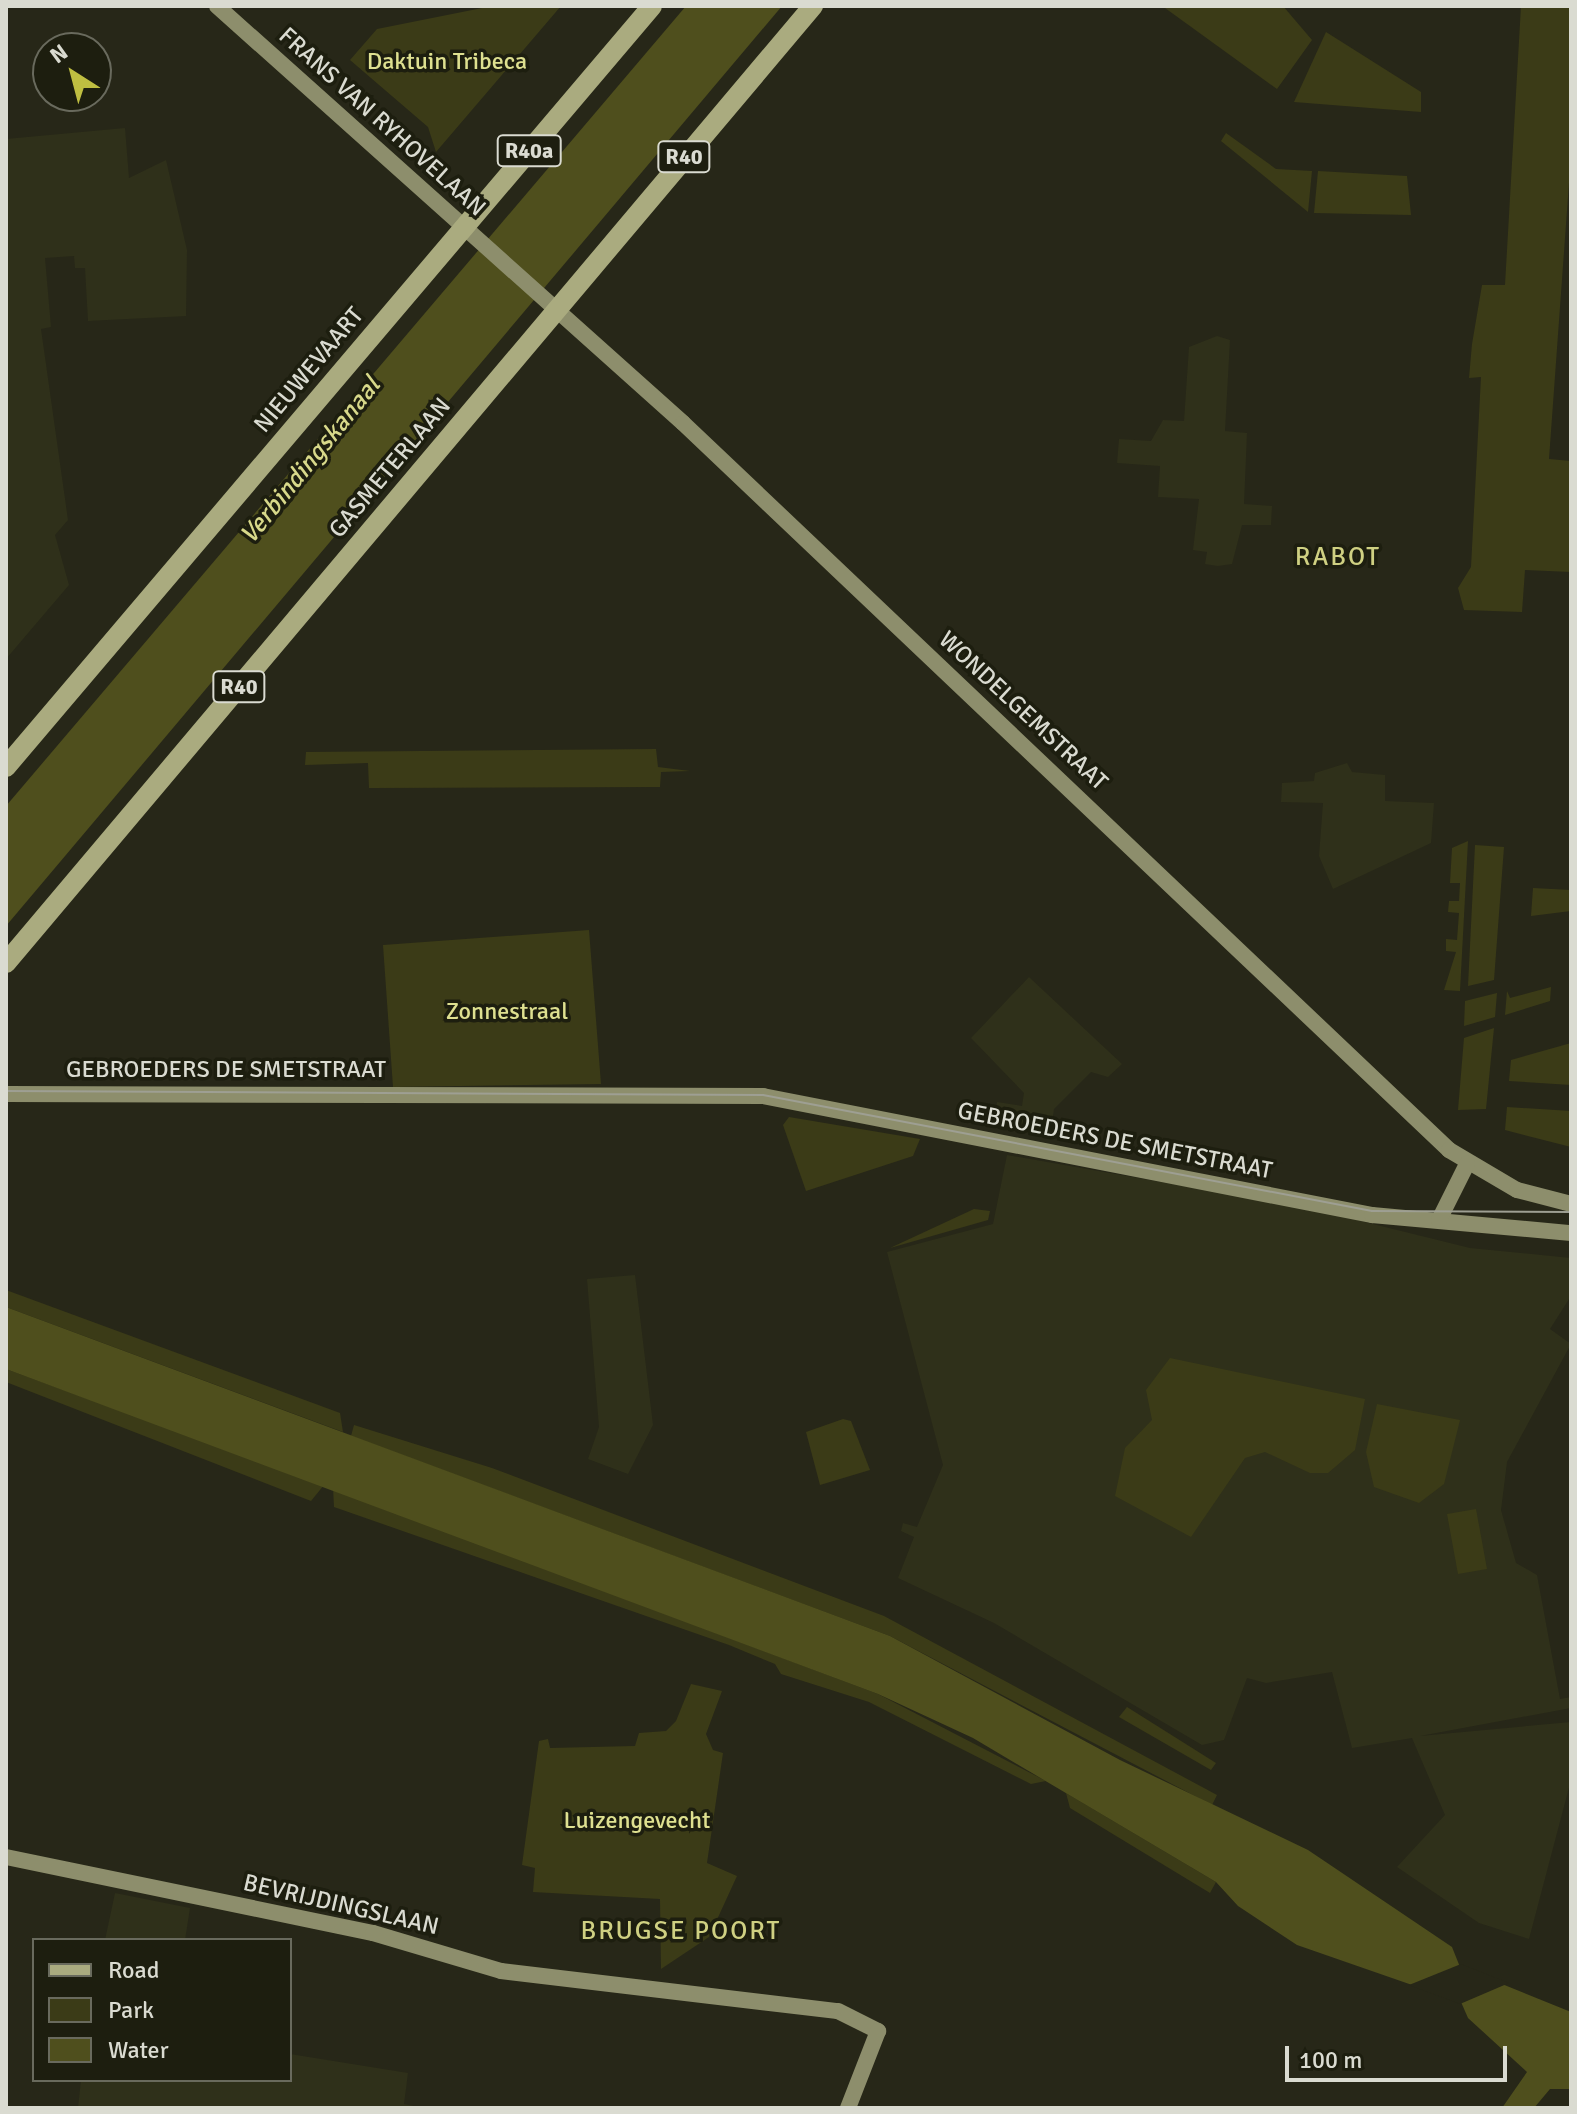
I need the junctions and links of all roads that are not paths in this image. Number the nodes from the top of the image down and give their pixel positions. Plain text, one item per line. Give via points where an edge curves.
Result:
1 (217, 6) edge
2 (652, 6) edge
3 (813, 6) edge
4 (471, 236) junction
5 (549, 304) junction
6 (6, 767) edge
7 (6, 963) edge
8 (6, 1094) edge
9 (1467, 1164) junction
10 (1571, 1204) edge
11 (1433, 1219) junction
12 (1571, 1233) edge
13 (6, 1857) edge
14 (848, 2108) edge

1 - 4 street, FRANS VAN RYHOVELAAN
2 - 4 main road, NIEUWEVAART / R40a
3 - 5 main road, GASMETERLAAN / R40
4 - 5 street, FRANS VAN RYHOVELAAN
4 - 6 main road, NIEUWEVAART / R40a
5 - 7 main road, GASMETERLAAN / R40
5 - 9 street, WONDELGEMSTRAAT
8 - 11 street, GEBROEDERS DE SMETSTRAAT via 445,1100 750,1096 1372,1215
9 - 10 street, WONDELGEMSTRAAT via 1537,1199
9 - 11 street
11 - 12 street, GEBROEDERS DE SMETSTRAAT
13 - 14 street, BEVRIJDINGSLAAN via 373,1933 501,1971 818,2006 878,2031

